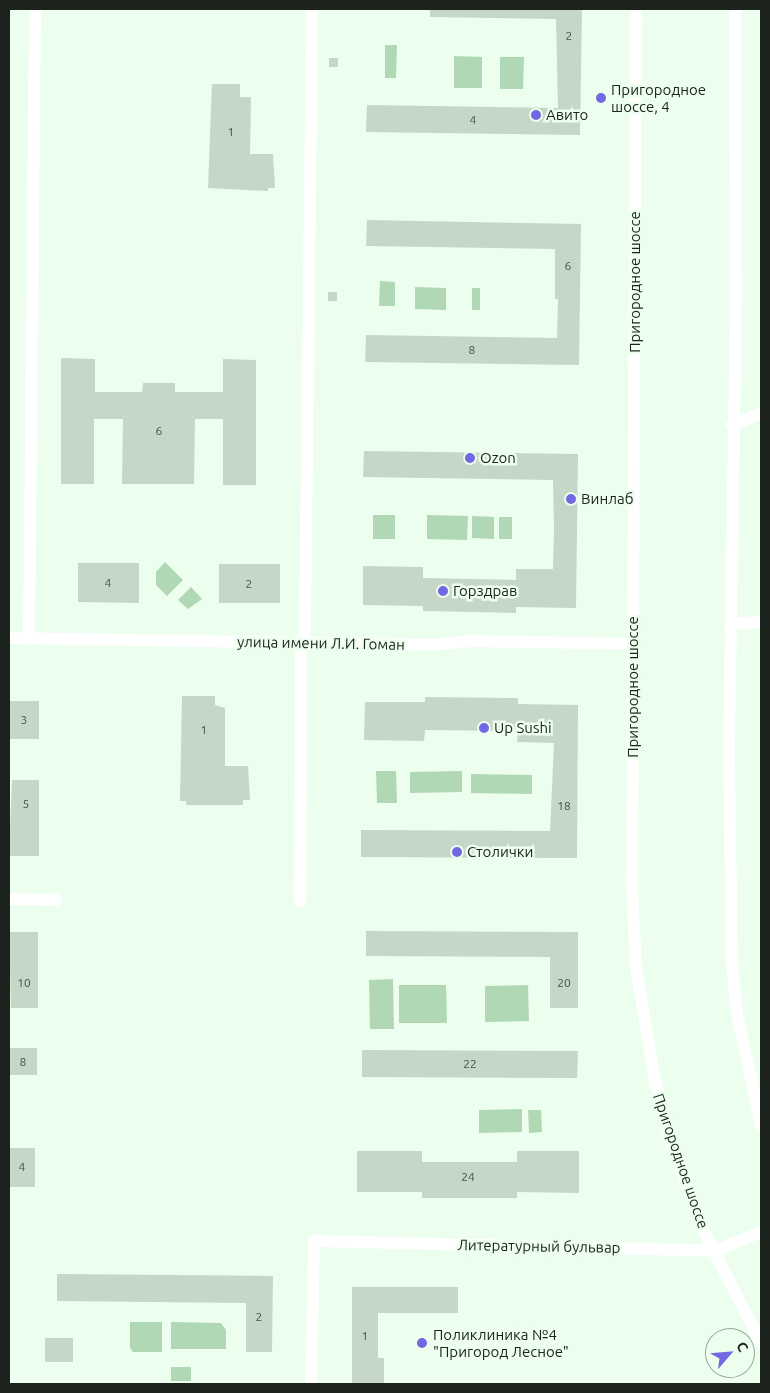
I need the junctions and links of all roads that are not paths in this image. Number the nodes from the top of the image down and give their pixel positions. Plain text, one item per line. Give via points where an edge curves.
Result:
1 (35, 9) edge
2 (312, 9) edge
3 (636, 9) edge
4 (736, 9) edge
5 (761, 413) edge
6 (732, 425) junction
7 (761, 622) edge
8 (730, 624) junction
9 (9, 638) edge
10 (29, 639) junction
11 (301, 643) junction
12 (633, 644) junction
13 (9, 900) edge
14 (56, 900) dead end
15 (300, 901) dead end
16 (761, 1124) edge
17 (761, 1232) edge
18 (715, 1251) junction
19 (761, 1343) edge
20 (311, 1384) edge

1 - 10 street
2 - 11 street via 305,630
3 - 12 street, Пригородное шоссе
4 - 6 street via 736,303
5 - 6 street
6 - 8 street
7 - 8 street
8 - 16 street via 732,964 737,1014
9 - 10 street, улица имени Л.И. Гоман
10 - 11 street, улица имени Л.И. Гоман
11 - 12 street, улица имени Л.И. Гоман
11 - 15 street
12 - 18 street, Пригородное шоссе via 632,888 636,967 655,1081 670,1136 704,1232
13 - 14 street
17 - 18 street, Литературный бульвар
18 - 19 street, Пригородное шоссе
18 - 20 street, Литературный бульвар via 314,1241

